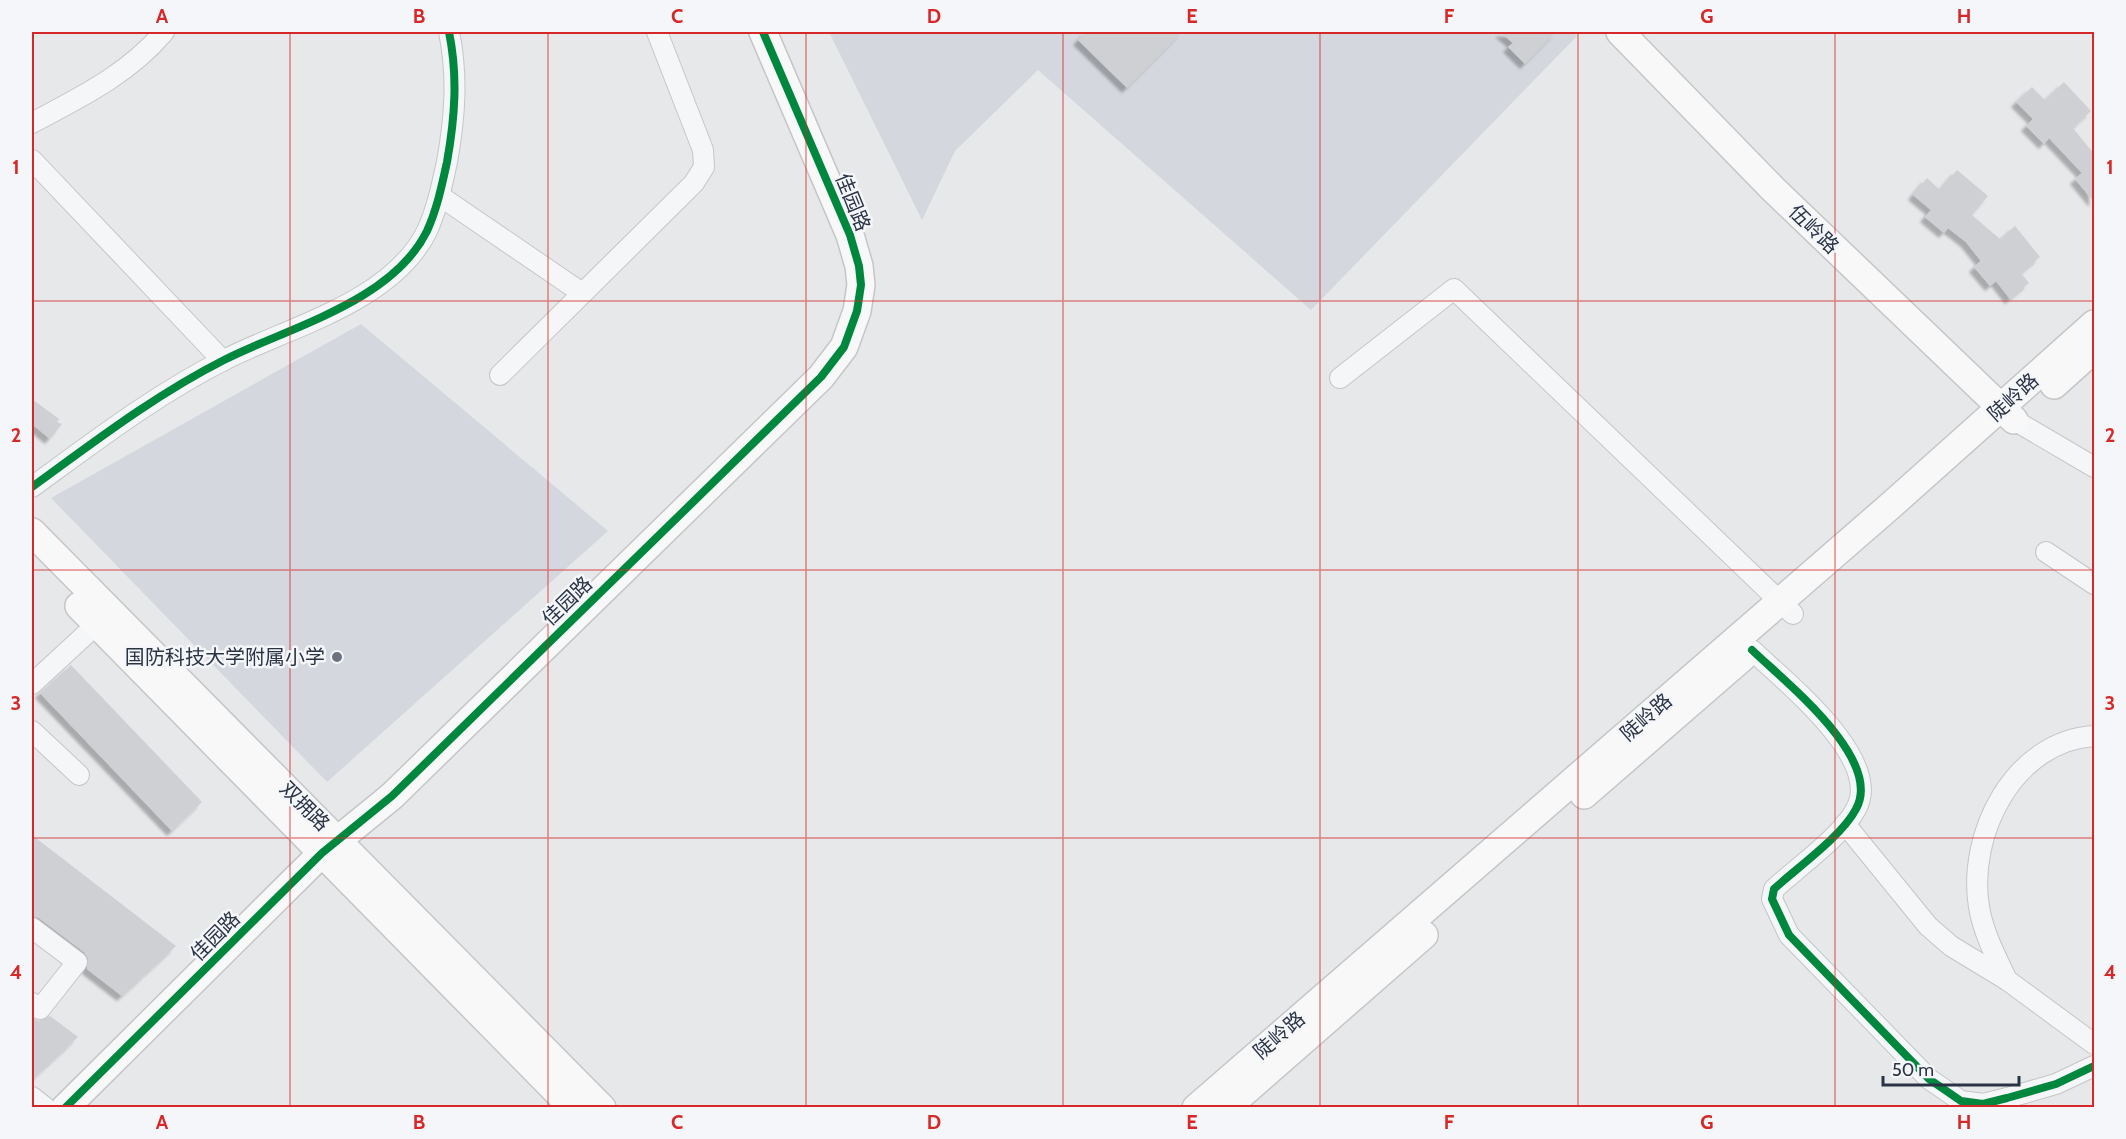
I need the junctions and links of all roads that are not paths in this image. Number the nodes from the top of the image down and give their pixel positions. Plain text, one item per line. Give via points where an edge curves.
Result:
1 (164, 32) edge
2 (451, 32) edge
3 (657, 32) edge
4 (763, 32) edge
5 (779, 32) edge
6 (1620, 32) edge
7 (1644, 32) edge
8 (32, 123) edge
9 (32, 160) edge
10 (440, 196) junction
11 (582, 293) junction
12 (2094, 324) edge
13 (2094, 349) edge
14 (223, 361) junction
15 (500, 375) dead end
16 (1340, 378) dead end
17 (2014, 409) junction
18 (2094, 467) edge
19 (32, 487) edge
20 (32, 532) edge
21 (2046, 552) dead end
22 (32, 558) edge
23 (2094, 584) edge
24 (1787, 608) junction
25 (97, 624) junction
26 (1752, 650) junction
27 (32, 684) edge
28 (32, 731) edge
29 (2094, 736) edge
30 (79, 775) dead end
31 (1845, 824) junction
32 (336, 852) junction
33 (32, 928) edge
34 (2007, 980) junction
35 (32, 1003) edge
36 (2094, 1044) edge
37 (2094, 1066) edge
38 (32, 1097) edge
39 (1236, 1104) edge
40 (46, 1107) edge
41 (65, 1107) edge
42 (89, 1107) edge
43 (573, 1107) edge
44 (602, 1107) edge
45 (1196, 1107) edge

1 - 8 street via 129,68 103,86
2 - 10 street via 456,96
3 - 11 street via 700,142 704,167 694,183
4 - 32 main road, 佳园路 via 850,235 859,266 857,311 844,346 792,407
5 - 32 main road, 佳园路 via 873,262 870,314 854,356 831,386
6 - 17 main road, 伍岭路 via 1773,189
7 - 17 main road, 伍岭路
9 - 14 street
10 - 11 street
10 - 14 street via 426,232 381,283 351,302
11 - 15 street
12 - 17 main road, 陡岭路
13 - 17 main road, 陡岭路
14 - 19 street via 127,418
16 - 24 street via 1454,289
17 - 18 street
17 - 24 main road, 陡岭路
20 - 32 main road, 双拥路
21 - 23 street
22 - 25 main road, 双拥路
24 - 26 main road, 陡岭路
24 - 45 main road, 陡岭路
25 - 27 street
25 - 32 main road, 双拥路
26 - 31 street via 1827,722 1859,768 1863,789 1857,808
26 - 39 main road, 陡岭路
28 - 30 street
29 - 34 street via 2055,745 2037,757 2018,775 1991,816 1977,860 1979,909
31 - 34 street via 1928,926 1951,946
31 - 37 street via 1774,889 1772,899 1789,935 1929,1079 1961,1101 1983,1104 2056,1084
32 - 41 main road, 佳园路
32 - 42 main road, 佳园路
32 - 43 main road, 双拥路
32 - 44 main road, 双拥路
33 - 35 street via 77,962 39,1008
34 - 36 street
38 - 40 street

